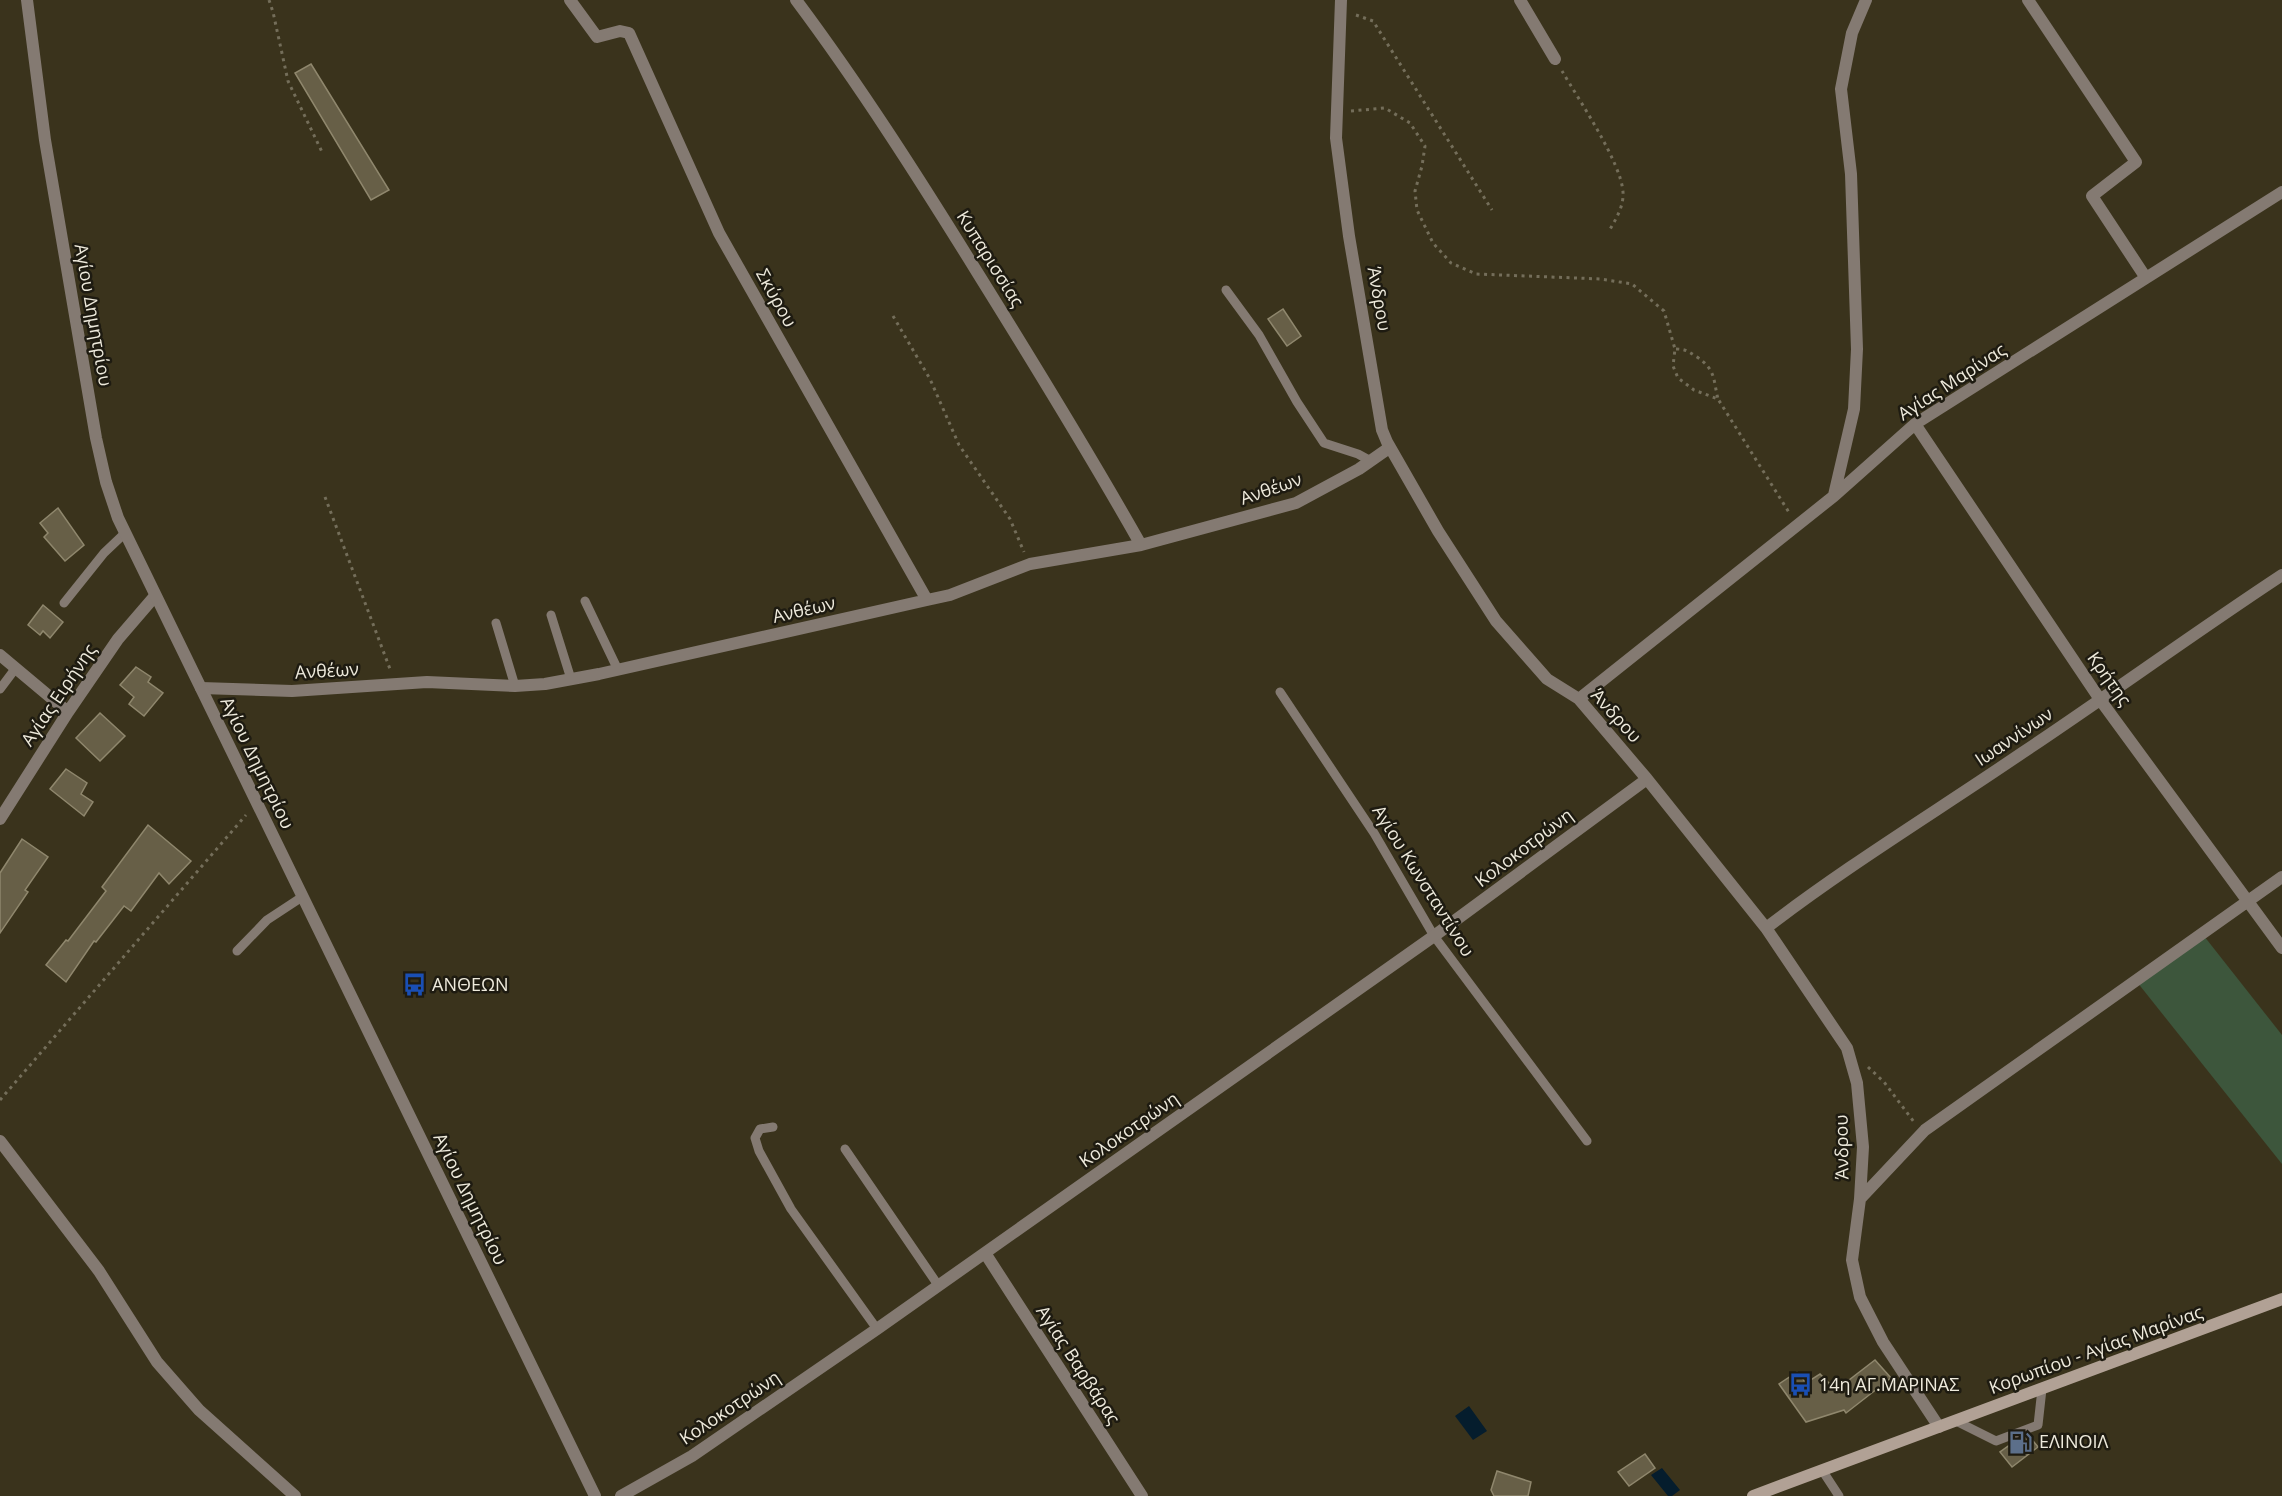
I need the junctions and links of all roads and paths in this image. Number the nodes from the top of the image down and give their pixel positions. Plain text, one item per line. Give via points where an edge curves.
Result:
1 (27, 0) edge
2 (268, 0) edge
3 (570, 0) edge
4 (796, 0) edge
5 (1520, 0) edge
6 (1866, 0) edge
7 (2028, 0) edge
8 (1341, 5) edge
9 (1556, 59) joint
10 (1337, 112) junction
11 (322, 152) dead end
12 (2282, 192) edge
13 (1491, 210) dead end
14 (1609, 231) dead end
15 (2146, 278) junction
16 (1226, 290) dead end
17 (893, 316) dead end
18 (1676, 349) junction
19 (1718, 399) junction
20 (1915, 424) junction
21 (1389, 448) junction
22 (1369, 460) junction
23 (1834, 496) junction
24 (325, 497) dead end
25 (1797, 526) junction
26 (124, 534) junction
27 (1141, 546) junction
28 (1030, 564) junction
29 (2282, 575) edge
30 (155, 596) junction
31 (927, 600) junction
32 (585, 601) dead end
33 (64, 603) dead end
34 (551, 615) dead end
35 (496, 623) dead end
36 (0, 655) edge
37 (15, 669) junction
38 (618, 670) junction
39 (571, 680) junction
40 (396, 685) junction
41 (514, 686) junction
42 (201, 687) junction
43 (0, 689) edge
44 (1280, 692) dead end
45 (1579, 699) junction
46 (2101, 701) junction
47 (68, 712) junction
48 (1647, 779) junction
49 (256, 804) junction
50 (0, 819) edge
51 (2282, 877) edge
52 (302, 897) junction
53 (2247, 903) junction
54 (1766, 928) junction
55 (1434, 936) junction
56 (2282, 948) edge
57 (237, 951) dead end
58 (1847, 1048) junction
59 (0, 1100) edge
60 (773, 1127) dead end
61 (1925, 1130) junction
62 (0, 1141) edge
63 (1587, 1141) dead end
64 (845, 1149) dead end
65 (1860, 1199) junction
66 (985, 1253) junction
67 (938, 1285) junction
68 (2280, 1303) edge
69 (877, 1329) junction
70 (2042, 1389) junction
71 (1956, 1420) junction
72 (1939, 1427) junction
73 (1822, 1470) junction
74 (1781, 1492) edge
75 (295, 1496) edge
76 (595, 1496) edge
77 (621, 1496) edge
78 (1142, 1496) edge
79 (1753, 1496) edge
80 (1839, 1496) edge

1 - 26 street, Αγίου Δημητρίου via 45,140 96,438
2 - 11 path via 288,81
3 - 31 street, Σκύρου via 597,38 620,31 629,33 719,233
4 - 27 street, Κυπαρισσίας via 930,195
5 - 9 street
6 - 23 street via 1852,33 1841,89 1851,174 1857,349 1854,409
7 - 15 street via 2136,162 2092,196
8 - 10 street, Άνδρου
8 - 13 path via 1373,21
9 - 14 path via 1617,167 1624,193 1620,214
10 - 18 path via 1385,108 1410,123 1425,146 1415,191 1417,210 1433,243 1451,263 1476,274 1601,279 1632,284 1664,311
10 - 21 street, Άνδρου via 1336,138 1349,237 1382,430
12 - 15 street, Αγίας Μαρίνας
15 - 20 street, Αγίας Μαρίνας
16 - 22 lane via 1259,335 1324,443
17 - 28 path via 930,379 959,445 1010,519
18 - 19 path via 1689,350 1707,363
18 - 19 path via 1673,366 1678,378 1694,390
19 - 25 path
20 - 23 street, Αγίας Μαρίνας
20 - 46 street, Κρήτης
21 - 22 street, Ανθέων
21 - 45 street, Άνδρου via 1496,621 1547,679
22 - 27 street, Ανθέων via 1296,502
23 - 25 street, Αγίας Μαρίνας
24 - 40 path
25 - 45 street, Αγίας Μαρίνας
26 - 30 street, Αγίου Δημητρίου
26 - 33 lane
27 - 28 street, Ανθέων
28 - 31 street, Ανθέων
29 - 46 street, Ιωαννίνων
30 - 42 street, Αγίου Δημητρίου
30 - 47 street, Αγίας Ειρήνης via 118,639
31 - 38 street, Ανθέων
32 - 38 lane
34 - 39 lane
35 - 41 lane
36 - 37 street
37 - 43 lane
37 - 47 street
38 - 39 street, Ανθέων
39 - 41 street, Ανθέων
40 - 41 street, Ανθέων via 427,682
40 - 42 street, Ανθέων via 292,691
42 - 49 street, Αγίου Δημητρίου
44 - 55 lane, Αγίου Κωνσταντίνου via 1374,833
45 - 48 street, Άνδρου
46 - 53 street, Κρήτης
46 - 54 street, Ιωαννίνων via 1817,889
47 - 50 street, Αγίας Ειρήνης
48 - 54 street, Άνδρου
48 - 55 street, Κολοκοτρώνη
49 - 52 street, Αγίου Δημητρίου
49 - 59 path
51 - 53 street
52 - 57 lane via 267,920
52 - 76 street, Αγίου Δημητρίου
53 - 56 street, Κρήτης
53 - 61 street
54 - 58 street, Άνδρου
55 - 63 lane, Αγίου Κωνσταντίνου
55 - 66 street, Κολοκοτρώνη
58 - 61 path via 1884,1082 1910,1118
58 - 65 street, Άνδρου via 1857,1083 1863,1147
60 - 69 lane via 760,1129 755,1138 759,1151 791,1209
61 - 65 street
62 - 75 street via 99,1271 157,1362 199,1410
64 - 67 lane
65 - 72 street, Άνδρου via 1852,1260 1860,1297 1883,1342
66 - 67 street, Κολοκοτρώνη
66 - 78 street, Αγίας Βαρβάρας
67 - 69 street, Κολοκοτρώνη
68 - 70 main road, Κορωπίου - Αγίας Μαρίνας
69 - 77 street, Κολοκοτρώνη via 693,1456
70 - 71 main road, Κορωπίου - Αγίας Μαρίνας
70 - 71 lane via 2038,1425 1996,1441
71 - 72 main road, Κορωπίου - Αγίας Μαρίνας
72 - 73 main road, Κορωπίου - Αγίας Μαρίνας
73 - 74 main road, Κορωπίου - Αγίας Μαρίνας
73 - 80 lane
74 - 79 main road, Κορωπίου - Αγίας Μαρίνας

